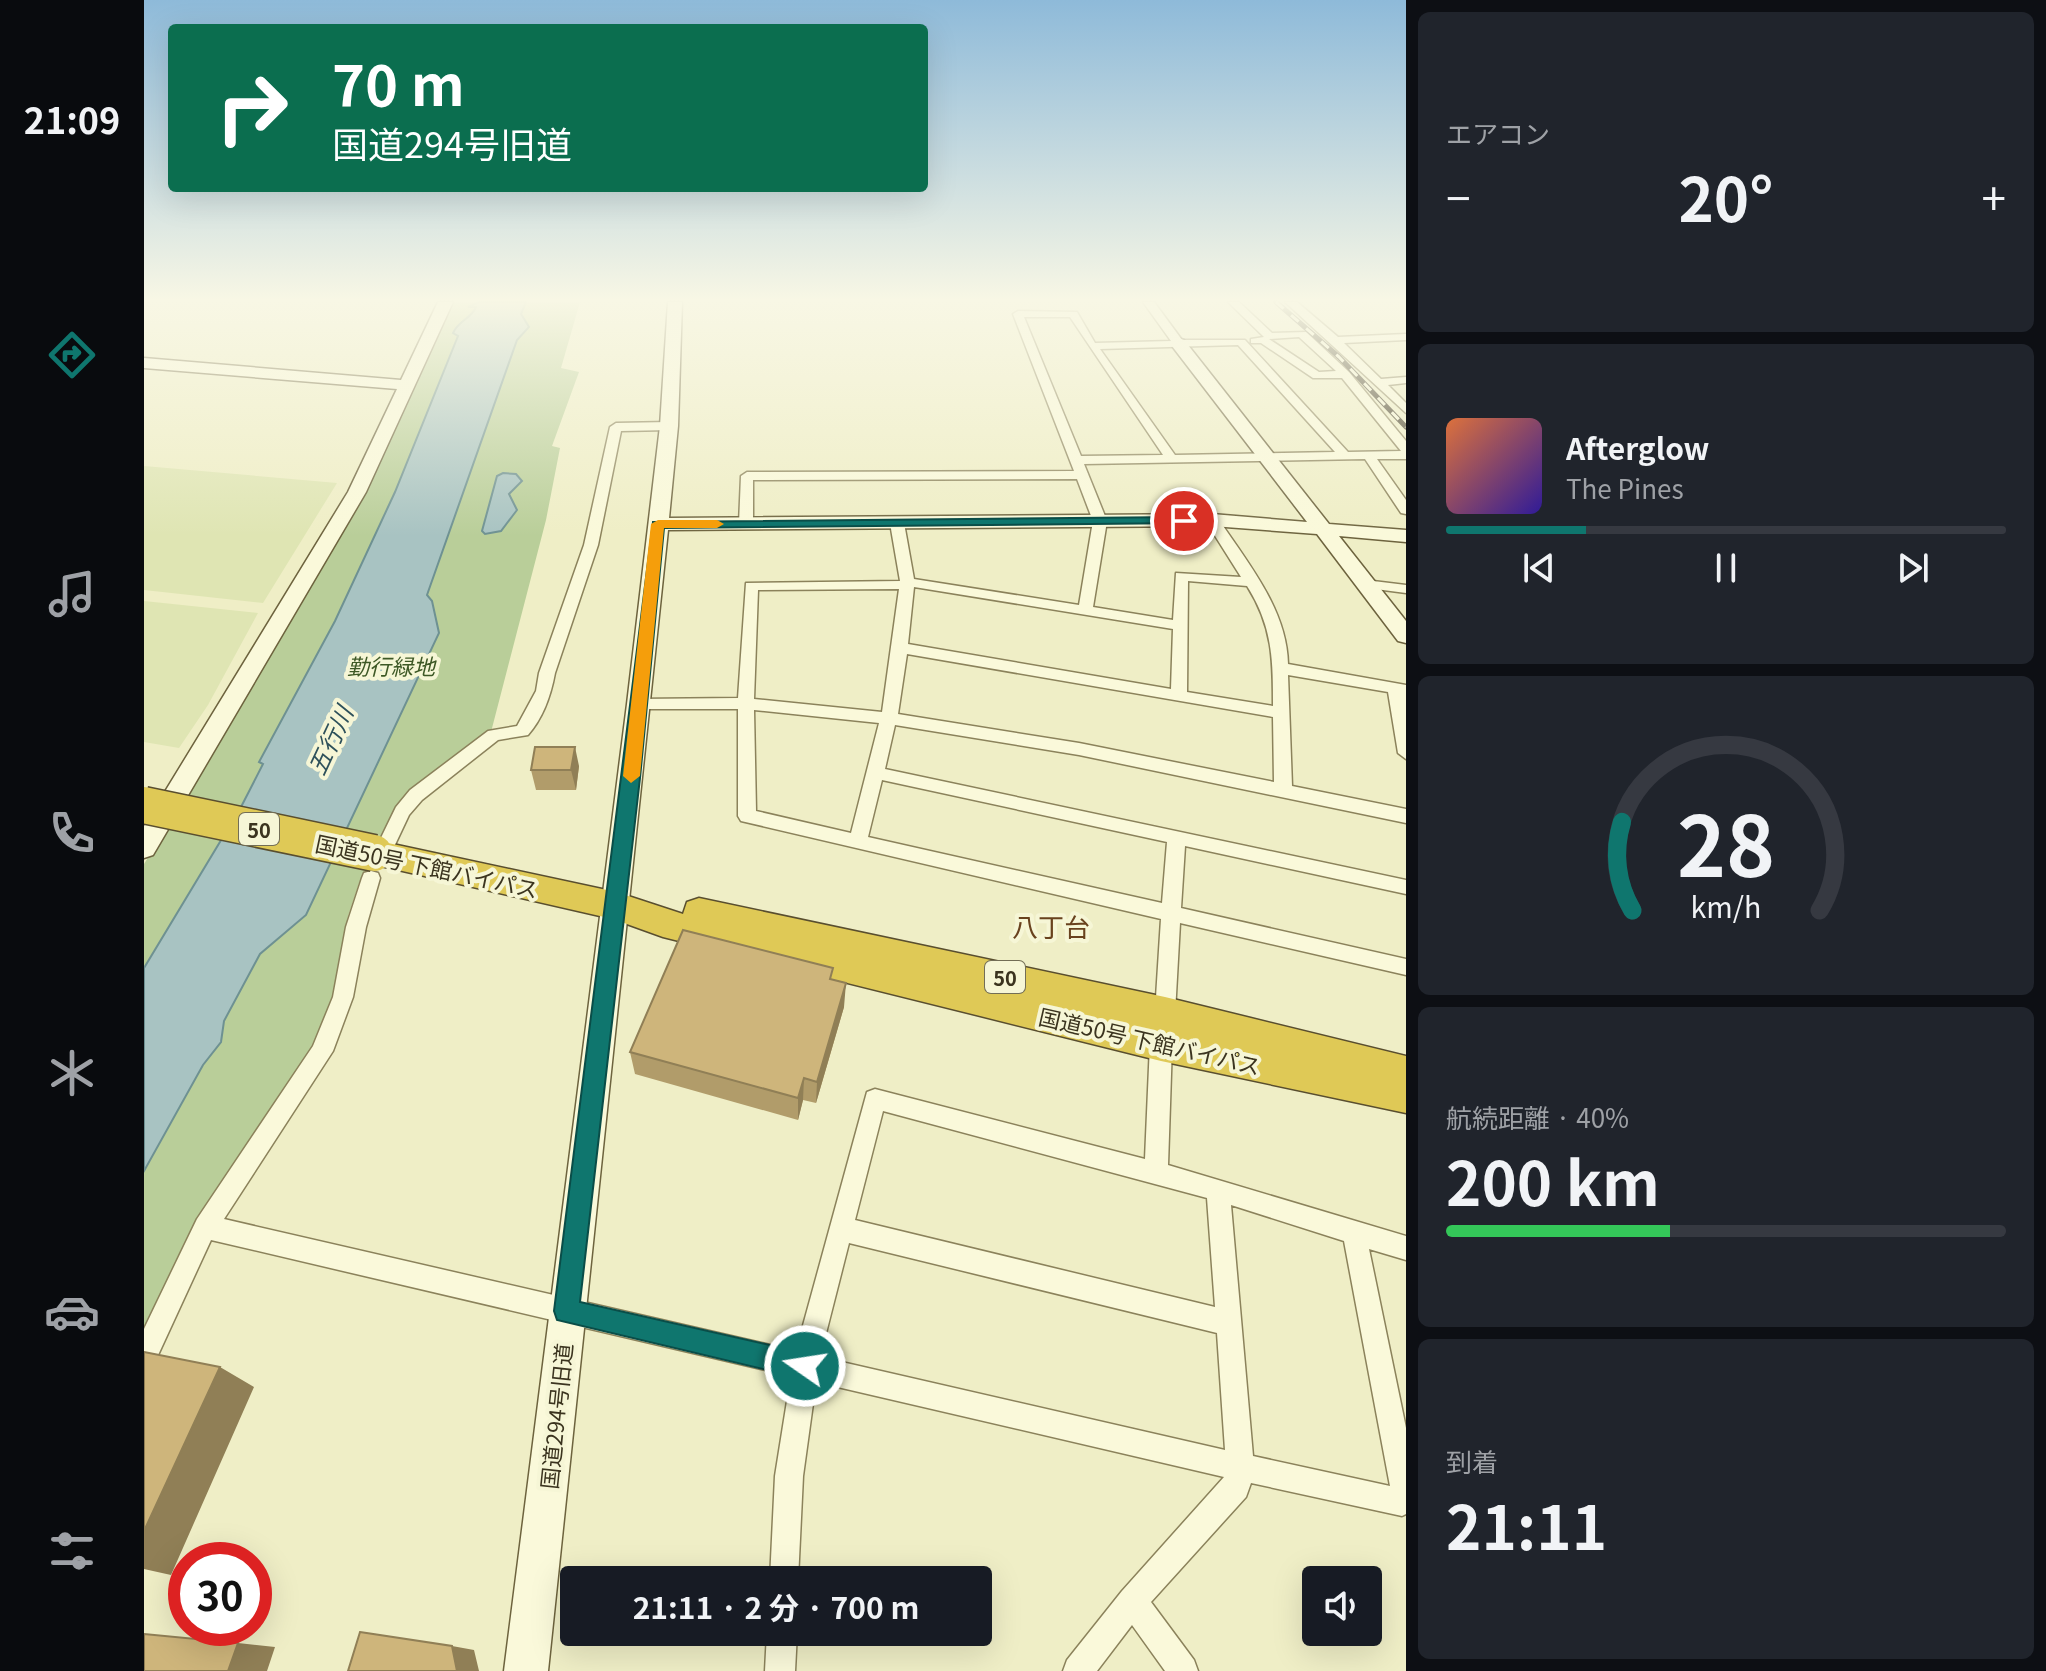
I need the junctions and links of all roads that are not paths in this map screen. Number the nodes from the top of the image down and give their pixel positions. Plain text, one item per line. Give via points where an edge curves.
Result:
1 (347, 380) edge
2 (409, 380) edge
3 (671, 380) edge
4 (1044, 380) edge
5 (1116, 380) edge
6 (1207, 380) edge
7 (1276, 380) edge
8 (1350, 380) edge
9 (1406, 380) edge
10 (1380, 382) joint
11 (407, 385) junction
12 (1406, 409) edge
13 (669, 426) junction
14 (1406, 452) edge
15 (1369, 456) junction
16 (1266, 457) junction
17 (1346, 457) junction
18 (1171, 458) junction
19 (1076, 460) junction
20 (1083, 475) junction
21 (1406, 510) edge
22 (1212, 520) junction
23 (1100, 521) junction
24 (897, 523) junction
25 (658, 524) junction
26 (746, 524) junction
27 (1320, 527) junction
28 (1406, 536) edge
29 (1252, 582) junction
30 (907, 584) junction
31 (1365, 584) junction
32 (1406, 589) edge
33 (1085, 610) junction
34 (1181, 626) junction
35 (1406, 636) edge
36 (900, 648) junction
37 (1279, 668) junction
38 (1401, 689) edge
39 (1179, 695) junction
40 (639, 704) junction
41 (746, 704) junction
42 (1280, 713) junction
43 (889, 717) junction
44 (1406, 753) edge
45 (876, 773) junction
46 (1283, 791) junction
47 (144, 805) edge
48 (1406, 816) edge
49 (1176, 838) junction
50 (858, 842) junction
51 (144, 848) edge
52 (377, 858) junction
53 (1406, 887) edge
54 (616, 906) junction
55 (1172, 913) junction
56 (1406, 967) edge
57 (1163, 1028) junction
58 (1401, 1083) edge
59 (1156, 1173) junction
60 (1218, 1190) junction
61 (205, 1227) junction
62 (841, 1229) junction
63 (1354, 1232) junction
64 (1406, 1248) edge
65 (566, 1311) junction
66 (1229, 1323) junction
67 (144, 1357) edge
68 (805, 1366) junction
69 (1240, 1467) junction
70 (785, 1566) edge
71 (1132, 1601) junction
72 (781, 1646) edge
73 (526, 1671) edge
74 (780, 1671) edge
75 (1078, 1671) edge
76 (1183, 1671) edge

1 - 11 street
2 - 11 street
3 - 13 street, 国道294号旧道
4 - 19 street
5 - 18 street
6 - 16 street
7 - 17 street
8 - 14 street
9 - 10 street
10 - 12 street
11 - 51 street via 357,492
13 - 25 street, 国道294号旧道
13 - 52 street via 616,427 591,545 529,723 522,731 494,735 416,795
14 - 15 street
15 - 17 street
15 - 21 street
16 - 17 street
16 - 18 street
16 - 27 street
18 - 19 street
19 - 20 street
20 - 23 street
20 - 26 street via 747,476
22 - 23 street
22 - 27 street
22 - 29 street
23 - 24 street
23 - 33 street
24 - 26 street
24 - 30 street
25 - 26 street
25 - 40 street, 国道294号旧道
27 - 28 street
27 - 31 street
29 - 34 street via 1181,576
29 - 37 street via 1268,608 1280,648
30 - 33 street
30 - 36 street
30 - 41 street via 751,586
31 - 32 street
31 - 35 street
33 - 34 street
34 - 39 street
36 - 39 street
36 - 43 street
37 - 38 street
37 - 42 street
38 - 44 street
39 - 42 street
40 - 41 street
40 - 54 street, 国道294号旧道
41 - 43 street
41 - 50 street via 747,816
42 - 46 street
43 - 45 street
43 - 46 street
45 - 49 street
45 - 50 street
46 - 48 street
47 - 52 highway, 国道50号 下館バイパス / 50, bridge
49 - 53 street
49 - 55 street
50 - 55 street
52 - 54 highway, 国道50号 下館バイパス / 50
52 - 61 street via 356,927 343,997 322,1051
54 - 57 highway, 国道50号 下館バイパス / 50 via 664,906 766,924
54 - 65 street, 国道294号旧道
55 - 56 street
55 - 57 street
57 - 58 highway, 国道50号 下館バイパス / 50
57 - 59 street
59 - 60 street
59 - 62 street via 875,1099
60 - 63 street
60 - 66 street
61 - 65 street
61 - 67 street
62 - 66 street
62 - 68 street
63 - 64 street
63 - 69 street via 1406,1496 1402,1502
65 - 68 street
65 - 73 street, 国道294号旧道
66 - 69 street
68 - 69 street
68 - 70 street via 789,1476
69 - 71 street via 1236,1487
71 - 75 street
71 - 76 street
72 - 74 street

